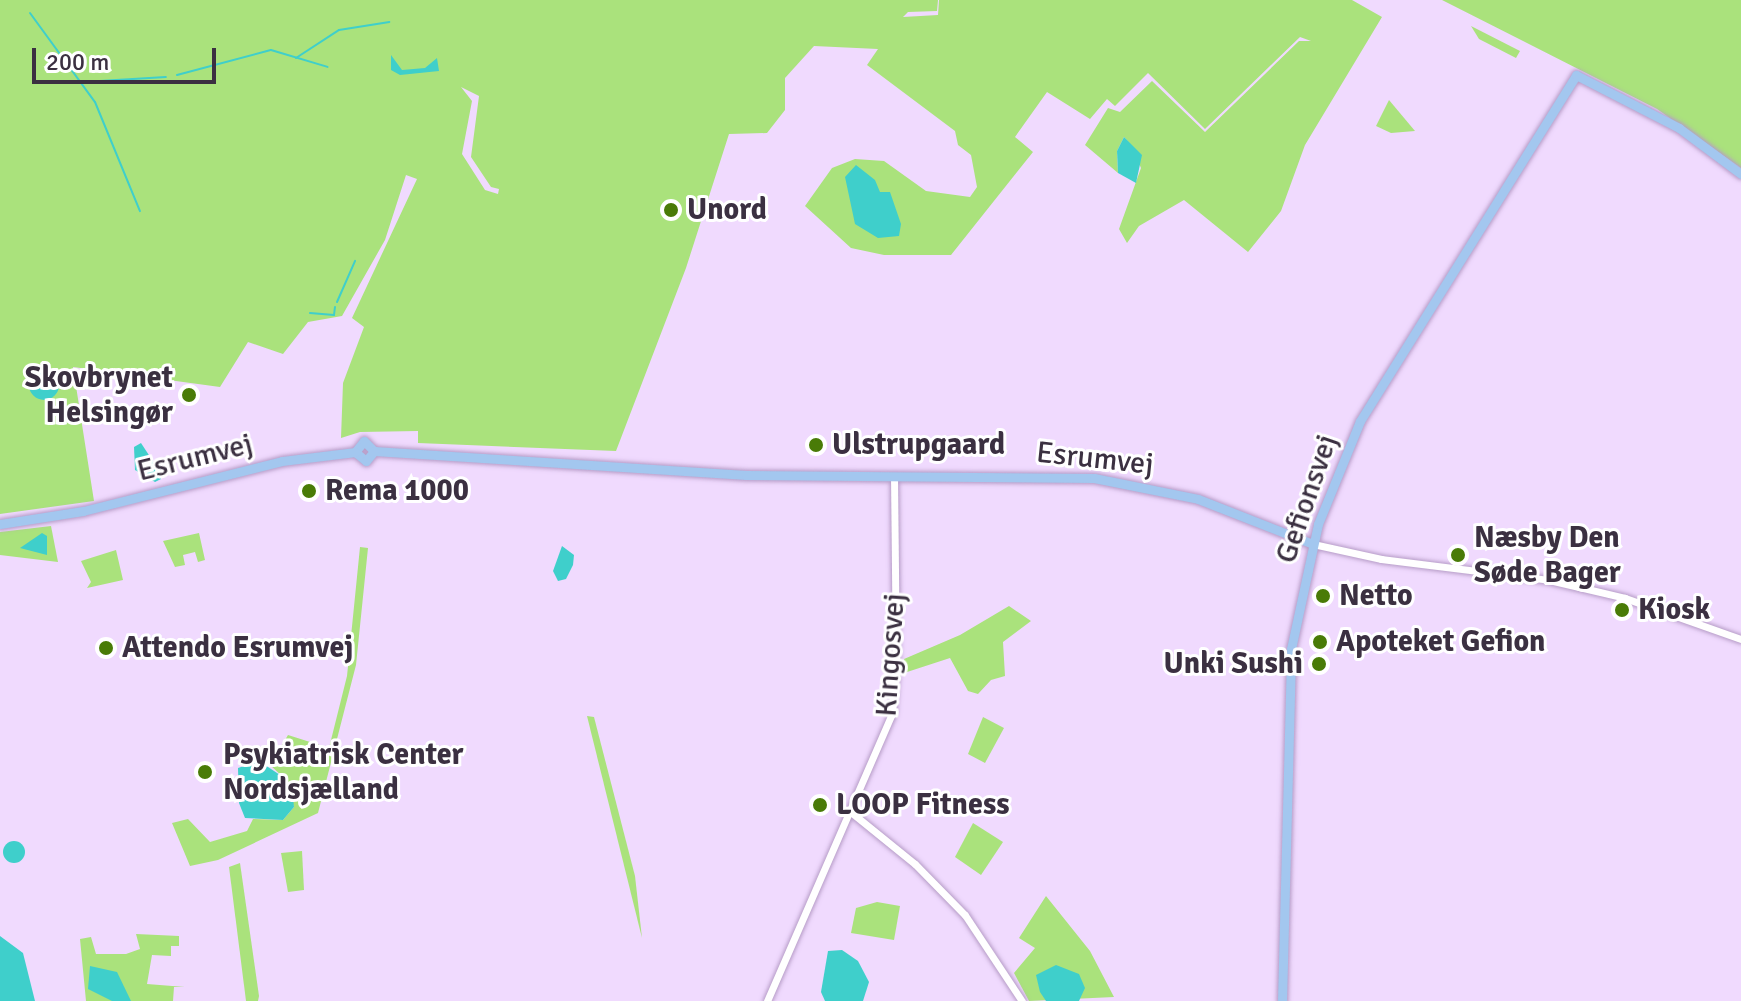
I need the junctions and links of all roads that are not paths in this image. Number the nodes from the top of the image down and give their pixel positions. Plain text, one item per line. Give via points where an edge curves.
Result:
1 (1741, 174) edge
2 (894, 477) junction
3 (0, 522) edge
4 (1313, 544) junction
5 (1741, 639) edge
6 (852, 813) junction
7 (767, 1001) edge
8 (1022, 1001) edge
9 (1282, 1001) edge

1 - 4 main road, Gefionsvej via 1659,116 1576,75 1360,421
2 - 3 main road, Esrumvej via 746,475 374,451 366,461 355,452 282,461 48,517
2 - 4 main road, Esrumvej via 1114,481 1198,499
2 - 6 street, Kingosvej via 895,692 880,749
4 - 5 street, Esrumvej via 1381,559 1549,580 1625,598
4 - 9 main road, Gefionsvej via 1296,612 1286,687
6 - 7 street, Kingosvej
6 - 8 street via 915,864 965,915

